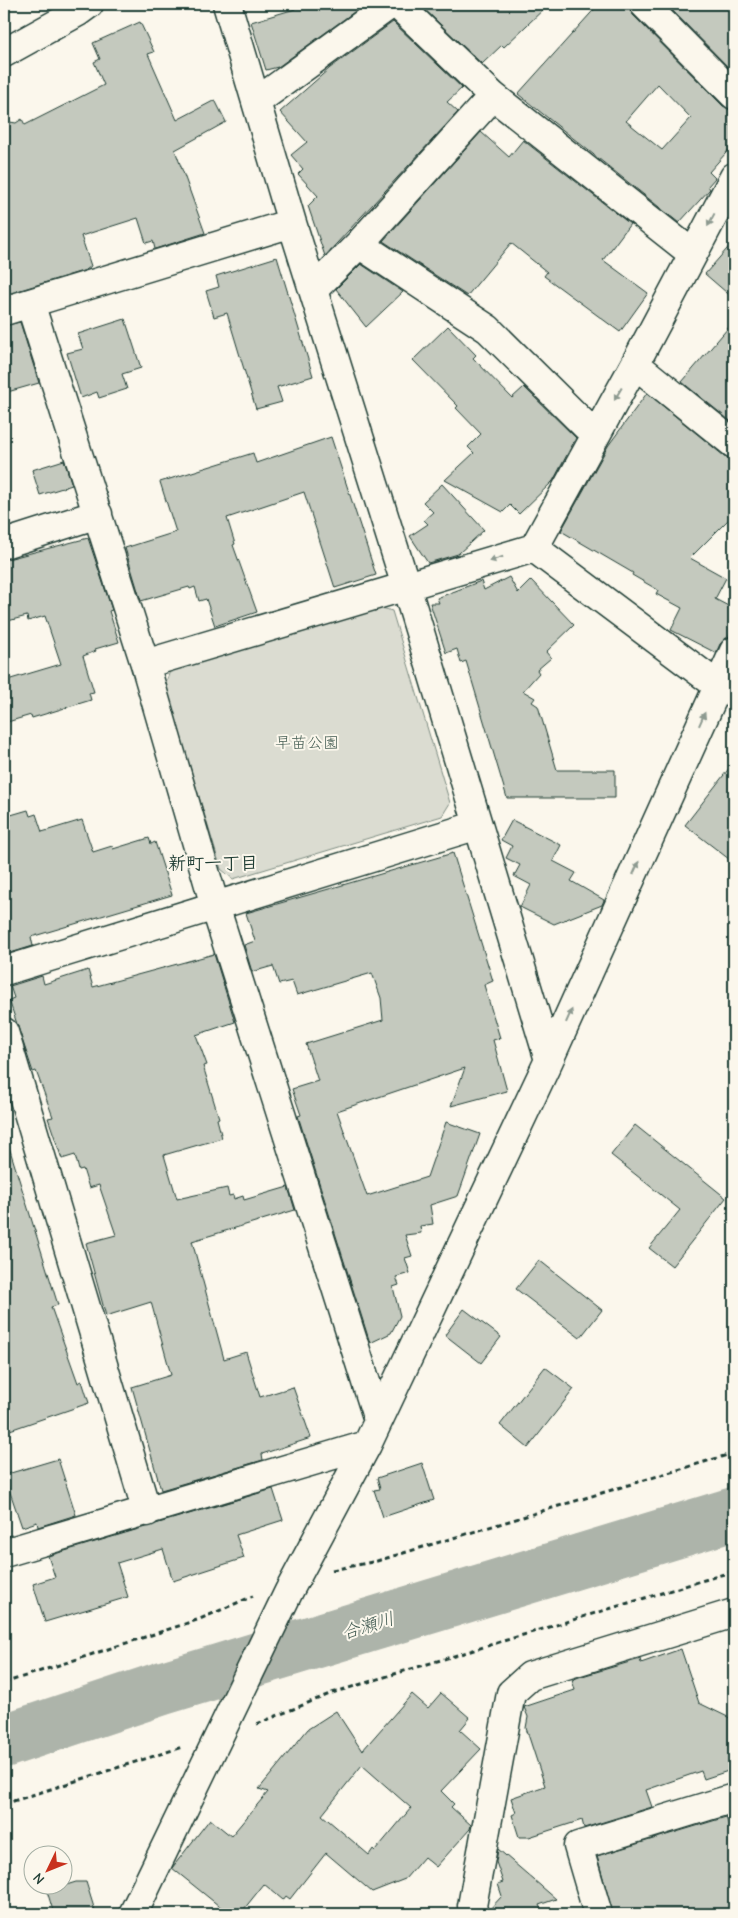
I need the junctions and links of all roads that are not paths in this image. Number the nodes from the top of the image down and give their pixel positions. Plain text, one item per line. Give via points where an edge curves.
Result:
1 (89, 4) edge
2 (227, 4) edge
3 (392, 4) edge
4 (397, 4) edge
5 (644, 4) edge
6 (4, 53) edge
7 (734, 95) edge
8 (493, 96) junction
9 (256, 102) junction
10 (734, 177) edge
11 (292, 222) junction
12 (359, 244) junction
13 (693, 254) junction
14 (313, 290) junction
15 (30, 303) junction
16 (4, 311) edge
17 (635, 364) junction
18 (595, 435) junction
19 (734, 444) edge
20 (98, 514) junction
21 (4, 544) edge
22 (534, 548) junction
23 (406, 586) junction
24 (734, 651) edge
25 (145, 664) junction
26 (718, 685) junction
27 (478, 825) junction
28 (215, 906) junction
29 (4, 971) edge
30 (4, 1032) edge
31 (549, 1060) junction
32 (378, 1420) junction
33 (367, 1445) junction
34 (147, 1512) junction
35 (4, 1553) edge
36 (734, 1613) edge
37 (734, 1798) edge
38 (133, 1914) edge
39 (474, 1914) edge
40 (598, 1914) edge

1 - 6 street
2 - 9 street
3 - 9 street
4 - 8 street
5 - 7 street
8 - 12 street
8 - 13 street
9 - 11 street
10 -> 13 street
11 - 14 street
11 - 15 street
12 - 14 street
12 - 18 street via 488,329
13 - 17 street
14 - 23 street
15 - 16 street
15 - 20 street
17 -> 18 street
17 - 19 street
18 - 22 street
20 - 21 street
20 - 25 street
22 -> 23 street
22 - 26 street
23 - 25 street
23 - 27 street
24 - 26 street
25 - 28 street
31 -> 26 street
27 - 28 street
27 - 31 street
28 - 29 street
28 - 32 street
30 - 34 street
31 - 32 street
32 - 33 street
33 - 34 street
33 - 38 street via 293,1584
34 - 35 street
36 - 39 street via 530,1676 511,1693 472,1906
37 - 40 street via 578,1846

